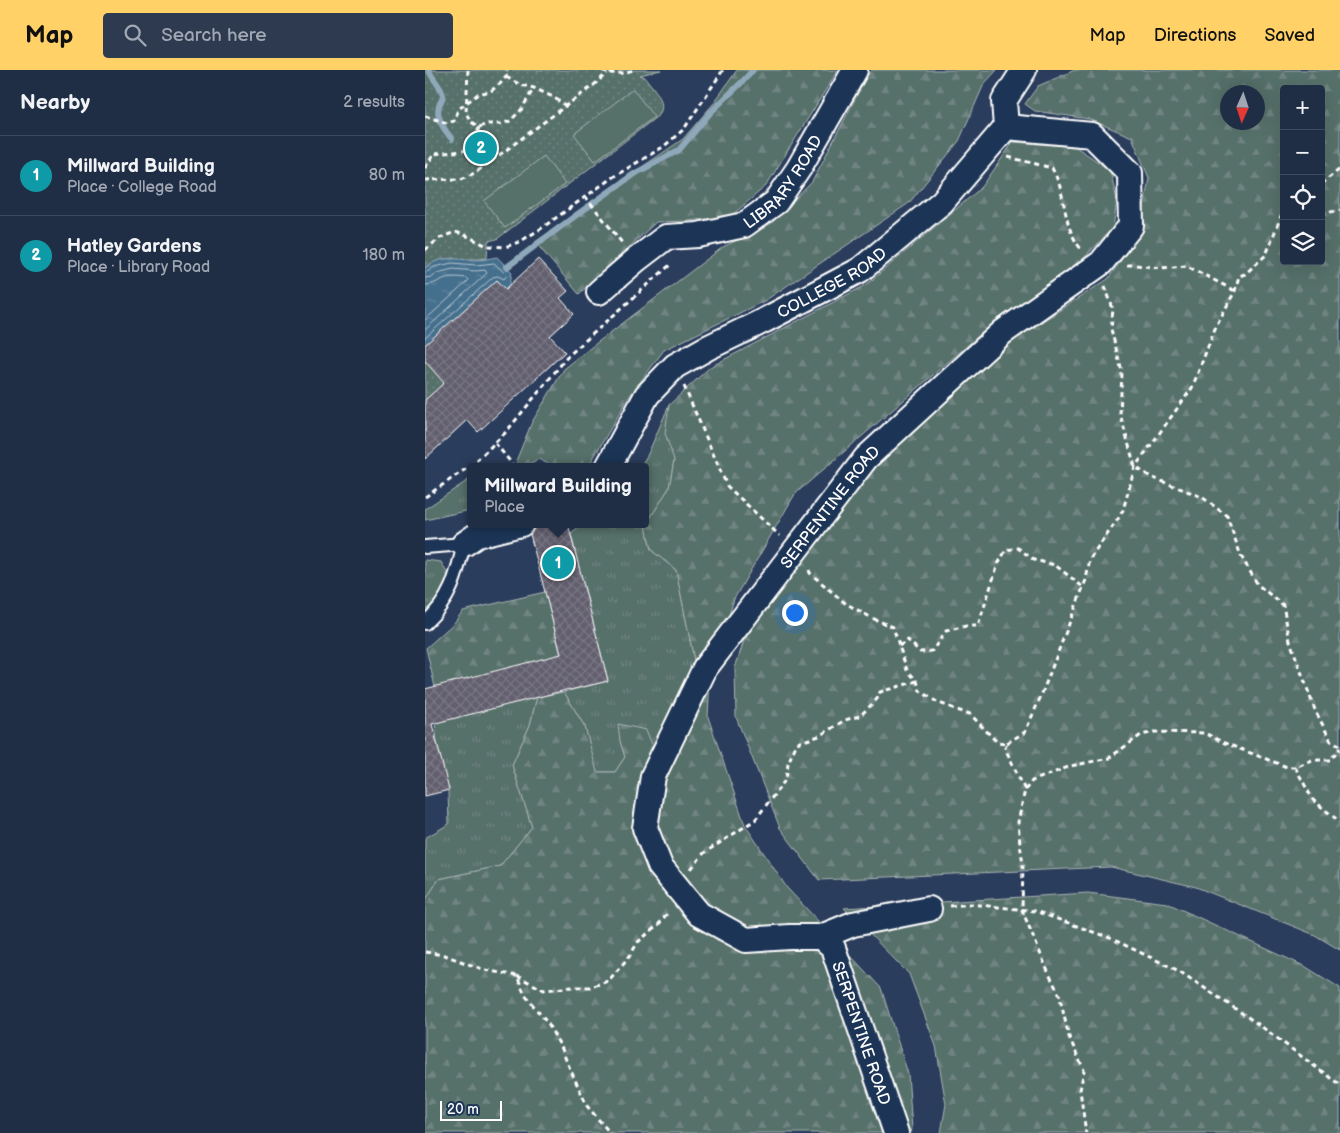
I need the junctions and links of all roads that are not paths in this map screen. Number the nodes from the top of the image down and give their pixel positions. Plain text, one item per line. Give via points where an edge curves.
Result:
1 (855, 70) edge
2 (1024, 70) edge
3 (1006, 127) junction
4 (599, 292) dead end
5 (610, 463) edge
6 (505, 528) edge
7 (464, 544) junction
8 (425, 548) edge
9 (425, 623) edge
10 (929, 909) road end
11 (821, 937) junction
12 (896, 1133) edge

1 - 4 street, LIBRARY ROAD via 776,202 744,225 698,235 666,237
2 - 3 street via 1004,101
3 - 5 street, COLLEGE ROAD via 942,202 860,270 675,366 647,395
3 - 11 street, SERPENTINE ROAD via 1092,135 1130,173 1131,226 1097,266 1003,332 866,458 705,668 653,776 645,828 660,866 699,914 746,940
6 - 7 street via 477,535
7 - 8 lane
7 - 9 lane via 447,597
10 - 11 street, SERPENTINE ROAD via 853,924
11 - 12 street, SERPENTINE ROAD via 833,948

